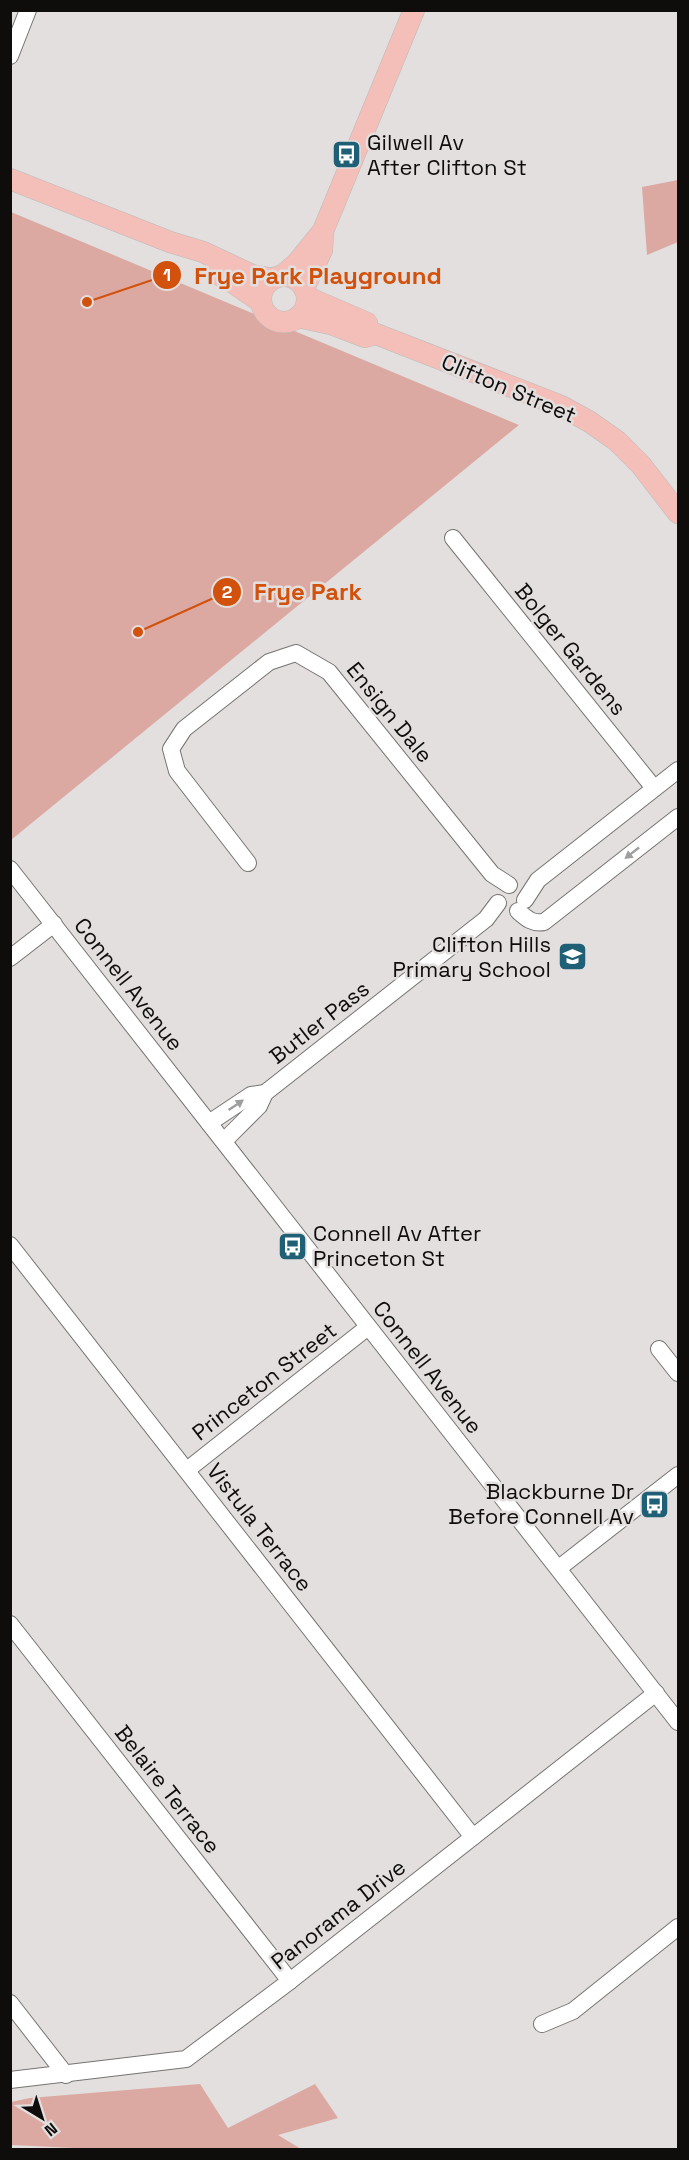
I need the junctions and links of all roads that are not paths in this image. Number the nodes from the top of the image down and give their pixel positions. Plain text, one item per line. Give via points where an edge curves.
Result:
1 (28, 10) edge
2 (414, 10) edge
3 (10, 56) edge
4 (10, 179) edge
5 (10, 190) edge
6 (323, 231) junction
7 (278, 277) junction
8 (306, 292) junction
9 (261, 302) junction
10 (298, 317) junction
11 (376, 334) junction
12 (678, 513) edge
13 (453, 538) dead end
14 (678, 771) edge
15 (654, 788) junction
16 (678, 817) edge
17 (248, 862) dead end
18 (10, 869) edge
19 (510, 899) junction
20 (54, 924) junction
21 (10, 958) edge
22 (265, 1093) junction
23 (209, 1123) junction
24 (224, 1141) junction
25 (10, 1245) edge
26 (368, 1327) junction
27 (659, 1349) dead end
28 (678, 1373) edge
29 (187, 1470) junction
30 (678, 1475) edge
31 (559, 1568) junction
32 (10, 1624) edge
33 (656, 1693) junction
34 (678, 1722) edge
35 (473, 1837) junction
36 (678, 1927) edge
37 (290, 1981) junction
38 (10, 2003) edge
39 (542, 2024) dead end
40 (66, 2075) junction
41 (10, 2080) edge

1 - 3 street
2 - 6 main road
4 - 7 main road via 202,252 238,270
5 - 9 main road via 215,273
6 - 7 main road via 297,263
6 - 8 main road via 322,250
7 - 8 main road via 295,279
7 - 9 main road via 264,288
8 - 10 main road via 307,304
8 - 11 main road, Clifton Street via 370,324
9 - 10 main road via 267,314 278,321
10 - 11 main road, Clifton Street via 365,337
11 - 12 main road, Clifton Street via 561,406 590,422 641,465
13 - 15 street, Bolger Gardens
14 - 15 street, Butler Pass
15 - 19 street, Butler Pass
16 -> 19 street via 544,922 528,920
17 - 19 street, Ensign Dale via 177,771 171,749 184,729 269,662 296,653 329,672
18 - 20 street, Connell Avenue
19 - 22 street, Butler Pass
20 - 21 street
20 - 23 street, Connell Avenue
23 -> 22 street, Butler Pass via 251,1095
22 - 24 street, Butler Pass via 259,1106
23 - 24 street, Connell Avenue
24 - 26 street, Connell Avenue
25 - 29 street, Vistula Terrace
26 - 29 street, Princeton Street
26 - 31 street, Connell Avenue
27 - 28 street
29 - 35 street, Vistula Terrace
30 - 31 street
31 - 33 street, Connell Avenue
32 - 37 street, Belaire Terrace
33 - 34 street, Connell Avenue
33 - 35 street, Panorama Drive
35 - 37 street, Panorama Drive
36 - 39 street via 573,2011
37 - 40 street, Panorama Drive via 186,2060
38 - 40 street
40 - 41 street, Panorama Drive

